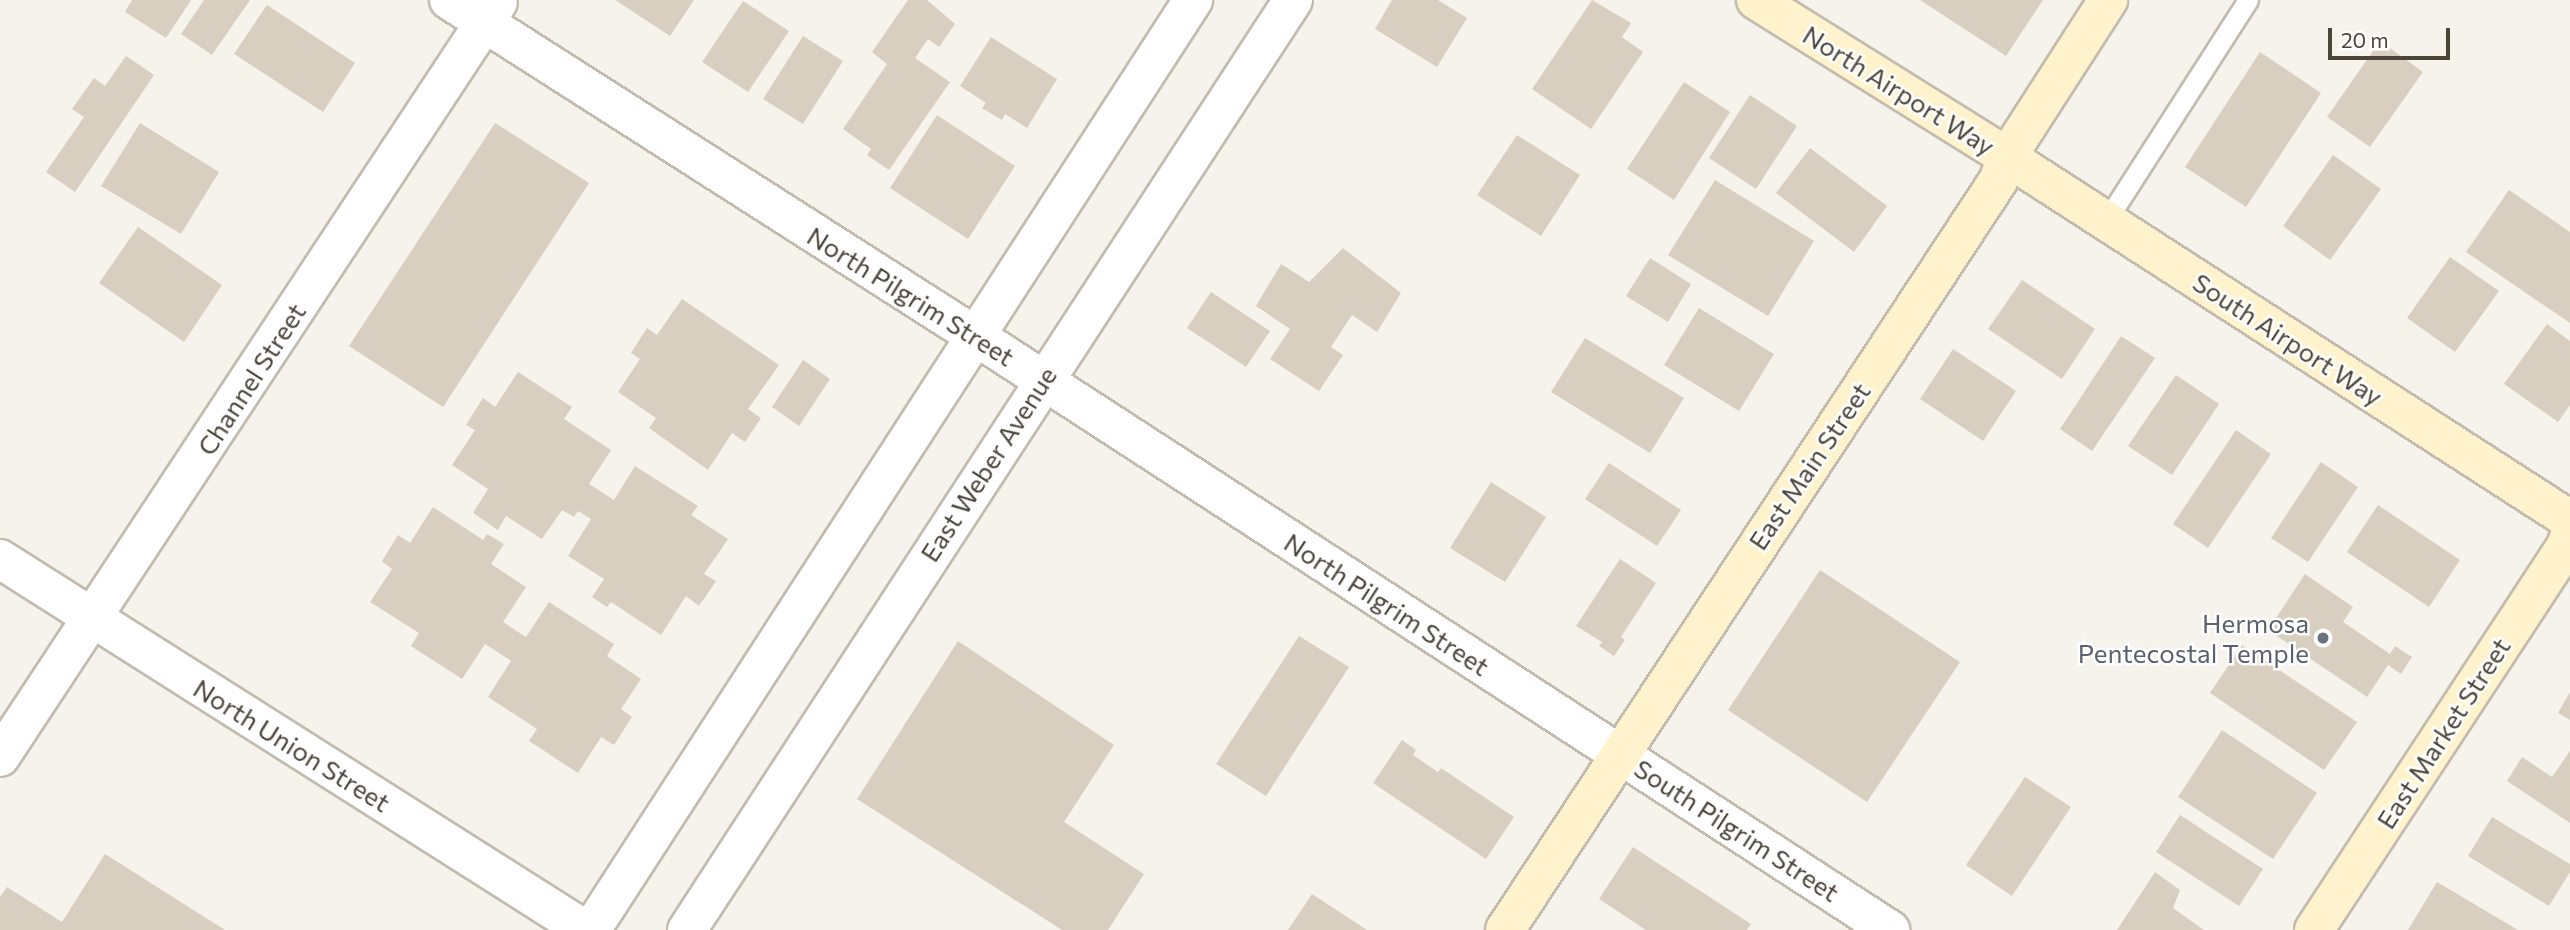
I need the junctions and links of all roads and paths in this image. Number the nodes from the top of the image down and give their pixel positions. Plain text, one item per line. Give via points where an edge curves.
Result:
1 (449, 0) edge
2 (1194, 0) edge
3 (1293, 0) edge
4 (1756, 0) edge
5 (2108, 0) edge
6 (2248, 0) edge
7 (493, 11) edge
8 (2007, 157) junction
9 (2106, 221) junction
10 (978, 337) junction
11 (1042, 380) junction
12 (2570, 520) edge
13 (2570, 535) edge
14 (0, 558) edge
15 (94, 619) junction
16 (1619, 753) junction
17 (0, 757) edge
18 (585, 930) edge
19 (591, 930) edge
20 (687, 930) edge
21 (1505, 930) edge
22 (1890, 930) edge
23 (2314, 930) edge

1 - 7 street, North Pilgrim Street
2 - 10 street
3 - 11 street, East Weber Avenue
4 - 8 main road, North Airport Way
5 - 8 main road, East Main Street
6 - 9 lane
7 - 10 street, North Pilgrim Street
7 - 15 street, Channel Street
8 - 9 main road, South Airport Way
8 - 16 main road, East Main Street via 1998,181
9 - 12 main road, South Airport Way
10 - 11 street, North Pilgrim Street
10 - 19 street
11 - 16 street, North Pilgrim Street
11 - 20 street, East Weber Avenue
13 - 23 main road, East Market Street
14 - 15 street, North Union Street
15 - 17 street, Channel Street
15 - 18 street, North Union Street
16 - 21 main road, East Main Street
16 - 22 street, South Pilgrim Street

